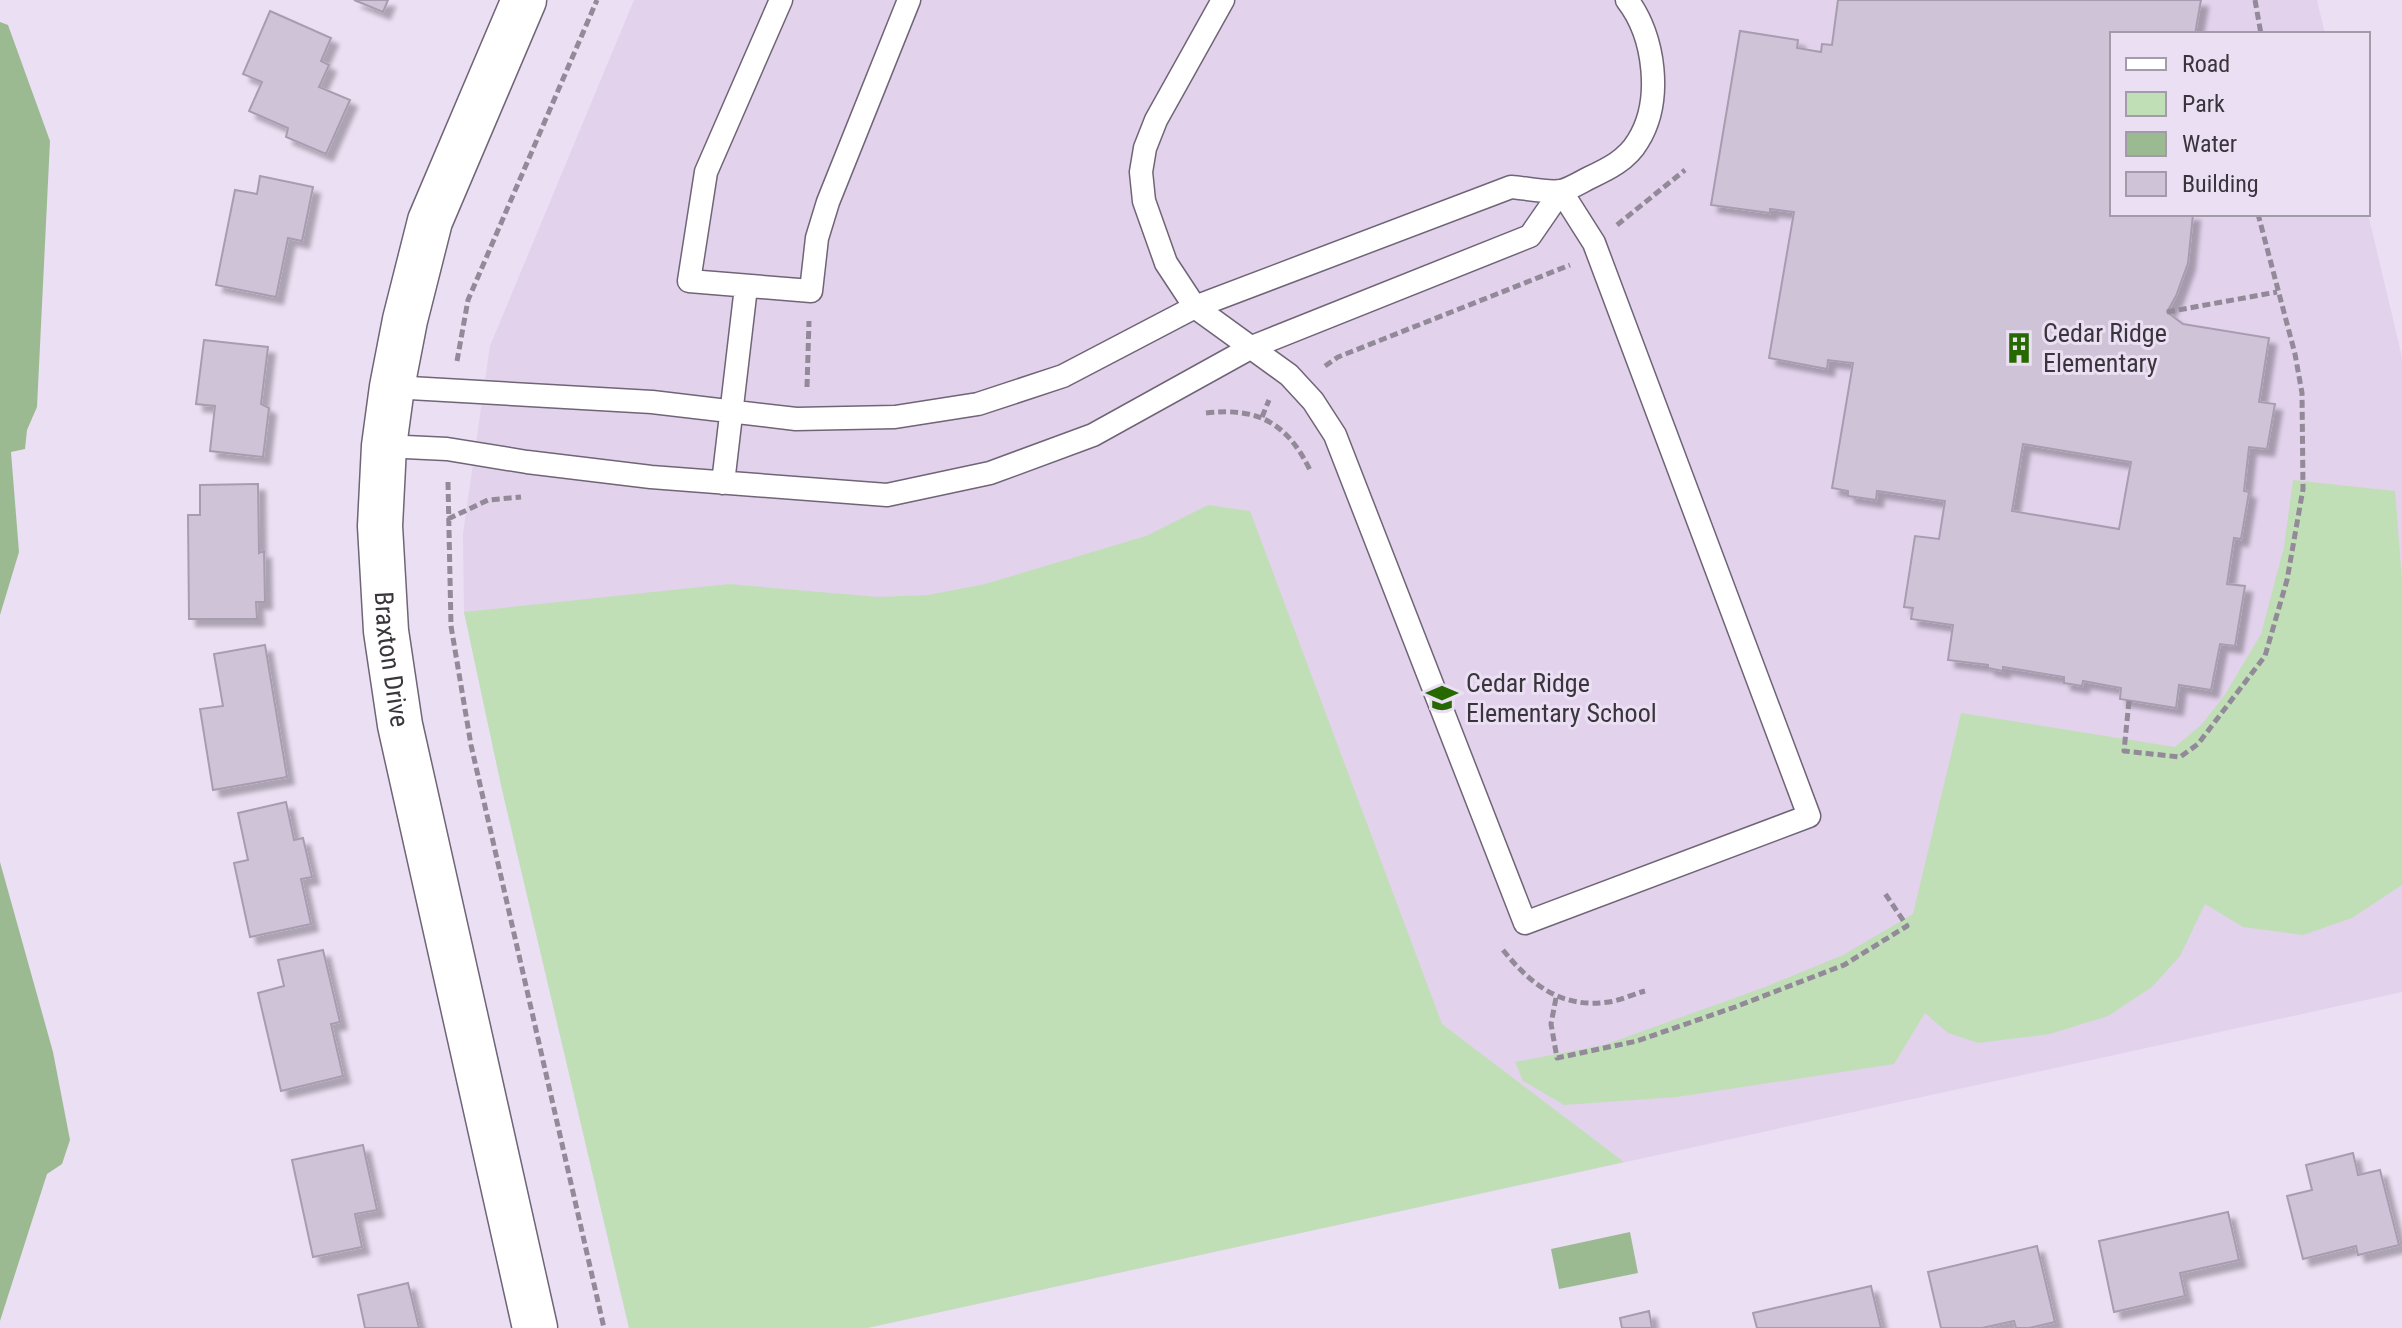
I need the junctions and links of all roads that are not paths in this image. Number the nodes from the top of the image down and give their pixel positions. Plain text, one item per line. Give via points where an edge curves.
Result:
1 (524, 0) edge
2 (781, 0) edge
3 (909, 0) edge
4 (1223, 0) edge
5 (1627, 0) edge
6 (1561, 191) junction
7 (746, 287) junction
8 (1195, 307) junction
9 (1252, 347) junction
10 (392, 387) junction
11 (734, 412) junction
12 (384, 446) junction
13 (723, 483) junction
14 (535, 1328) edge

1 - 10 street, Braxton Drive via 430,221
2 - 7 lane via 706,172 689,281
3 - 7 lane via 828,202 817,238 811,291
4 - 8 lane via 1156,120 1141,172 1144,201 1166,263
5 - 6 lane via 1646,37 1653,75 1651,107 1638,141 1614,167
6 - 8 lane via 1511,187
6 - 9 lane via 1530,236
6 - 9 lane via 1594,243 1809,816 1525,923 1335,435 1297,384
7 - 11 lane
8 - 9 lane
8 - 11 lane via 1063,376 978,404 895,417 796,419
9 - 13 lane via 1093,435 990,473 887,495
10 - 11 lane
10 - 12 street, Braxton Drive
11 - 13 lane
12 - 13 lane
12 - 14 street, Braxton Drive via 380,526 385,616 400,725

